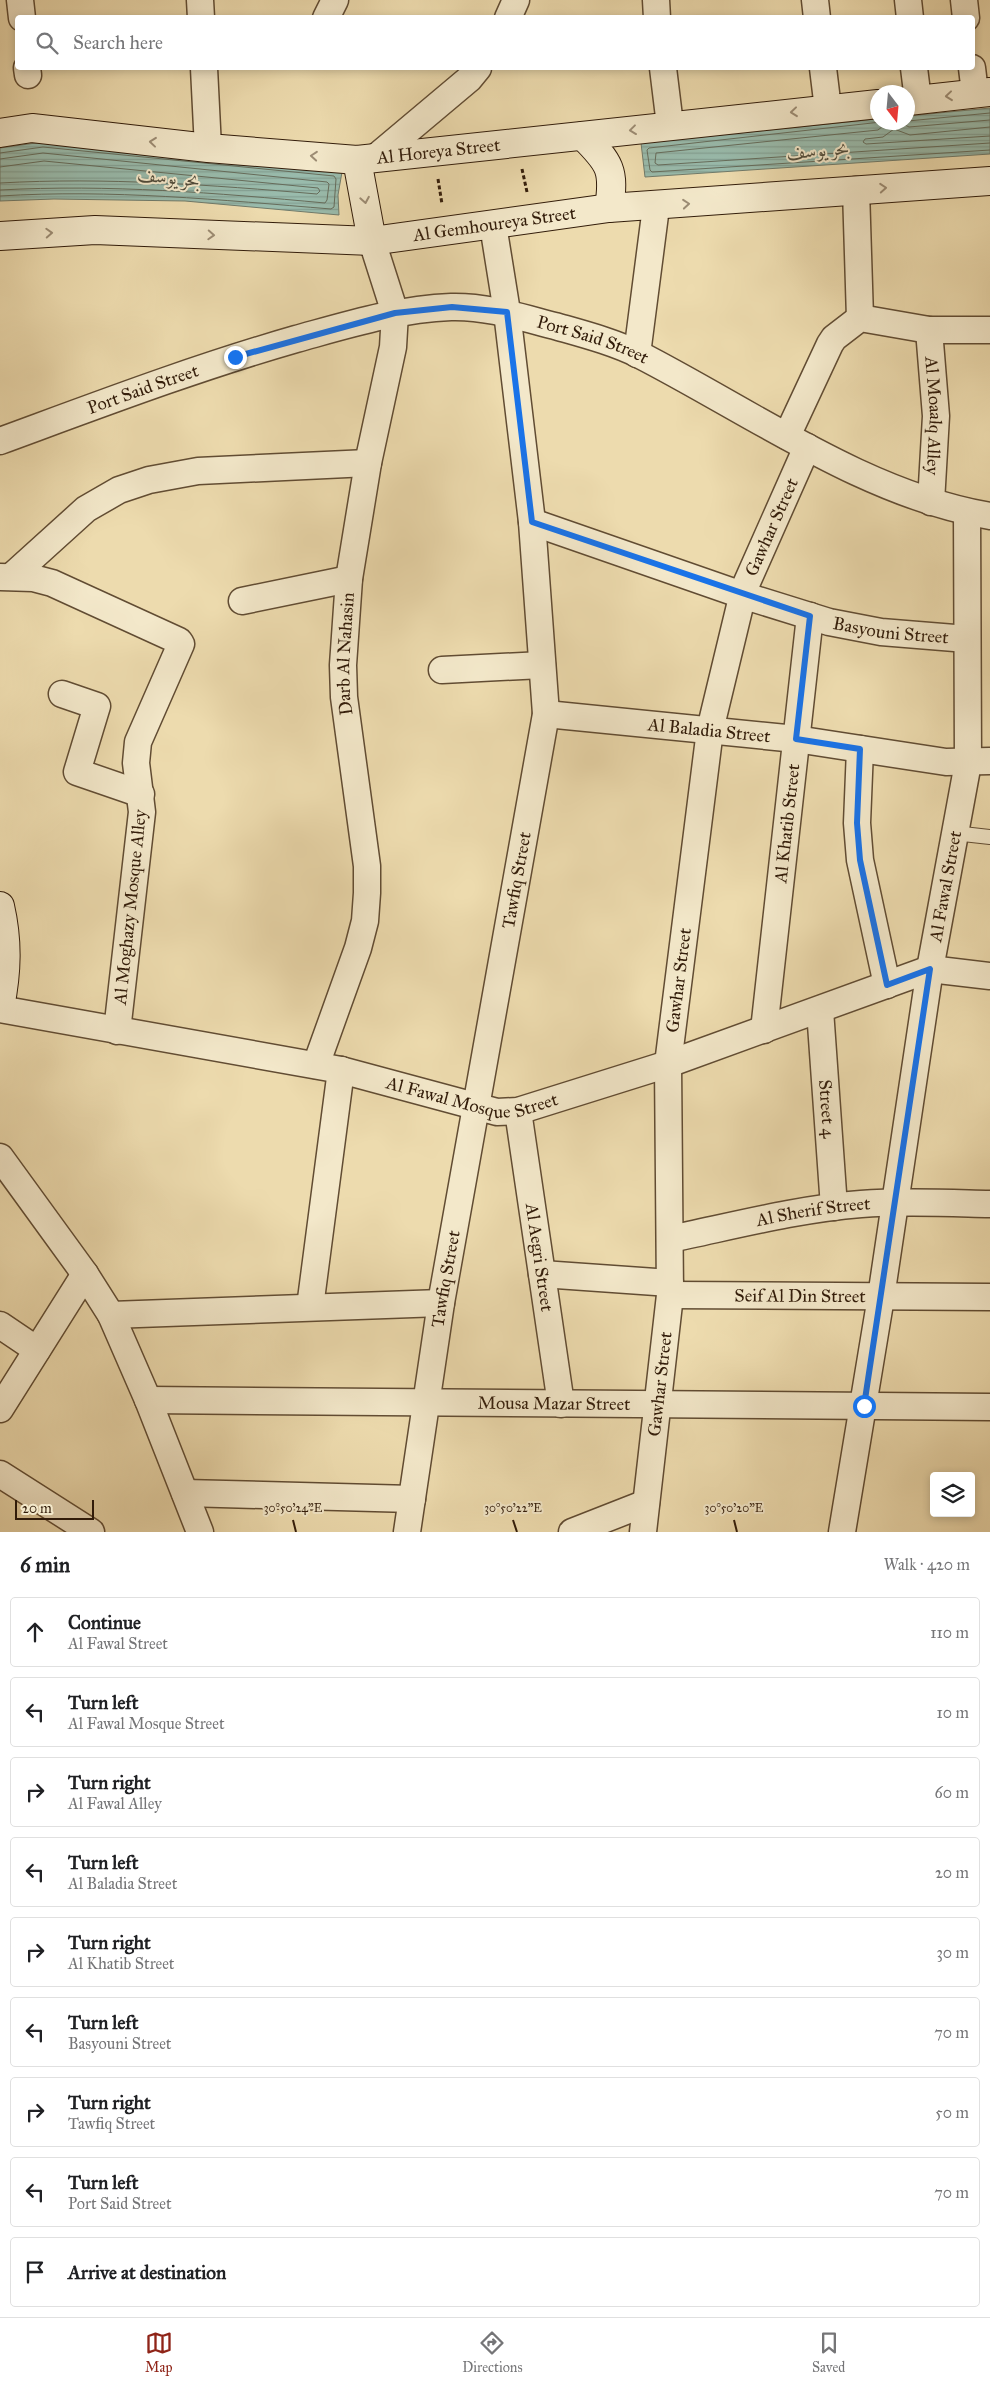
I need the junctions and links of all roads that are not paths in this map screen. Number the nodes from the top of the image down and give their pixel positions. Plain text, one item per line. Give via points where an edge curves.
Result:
1 (20, 0) edge
2 (200, 0) edge
3 (335, 0) edge
4 (516, 0) edge
5 (656, 0) edge
6 (815, 0) edge
7 (908, 0) edge
8 (964, 0) edge
9 (22, 15) edge
10 (201, 15) edge
11 (328, 15) edge
12 (509, 15) edge
13 (657, 15) edge
14 (817, 15) edge
15 (910, 15) edge
16 (966, 15) edge
17 (204, 70) edge
18 (476, 70) edge
19 (663, 70) edge
20 (823, 70) edge
21 (914, 70) edge
22 (979, 84) edge
23 (913, 85) edge
24 (915, 100) edge
25 (870, 105) edge
26 (828, 109) junction
27 (670, 125) junction
28 (0, 133) edge
29 (582, 136) junction
30 (208, 148) junction
31 (366, 159) junction
32 (990, 180) edge
33 (856, 190) junction
34 (656, 207) junction
35 (609, 208) junction
36 (493, 225) junction
37 (0, 236) edge
38 (372, 241) junction
39 (507, 312) junction
40 (395, 313) junction
41 (860, 318) junction
42 (928, 330) junction
43 (990, 330) edge
44 (637, 354) junction
45 (0, 441) edge
46 (797, 441) junction
47 (368, 463) junction
48 (931, 502) junction
49 (978, 514) edge
50 (532, 522) junction
51 (6, 577) edge
52 (349, 579) junction
53 (742, 595) junction
54 (242, 601) dead end
55 (810, 616) junction
56 (967, 638) junction
57 (542, 664) junction
58 (442, 670) dead end
59 (62, 694) dead end
60 (546, 714) junction
61 (710, 730) junction
62 (796, 739) junction
63 (860, 749) junction
64 (979, 762) edge
65 (141, 794) junction
66 (954, 833) junction
67 (990, 837) edge
68 (0, 906) edge
69 (930, 969) junction
70 (3, 974) edge
71 (990, 976) edge
72 (887, 985) junction
73 (0, 1008) edge
74 (820, 1010) junction
75 (117, 1030) junction
76 (764, 1030) junction
77 (668, 1064) junction
78 (328, 1067) junction
79 (476, 1107) junction
80 (518, 1111) junction
81 (0, 1157) edge
82 (896, 1202) junction
83 (990, 1204) edge
84 (834, 1207) junction
85 (670, 1239) junction
86 (85, 1274) junction
87 (542, 1274) junction
88 (670, 1289) junction
89 (882, 1296) junction
90 (990, 1297) edge
91 (441, 1303) junction
92 (310, 1307) junction
93 (111, 1315) junction
94 (0, 1326) edge
95 (37, 1350) junction
96 (148, 1400) junction
97 (426, 1402) junction
98 (561, 1404) junction
99 (657, 1404) junction
100 (864, 1406) junction
101 (990, 1407) edge
102 (0, 1410) edge
103 (0, 1474) edge
104 (185, 1493) junction
105 (412, 1499) junction
106 (646, 1503) junction
107 (90, 1532) edge
108 (200, 1532) edge
109 (407, 1532) edge
110 (572, 1532) edge
111 (643, 1532) edge
112 (842, 1532) edge

1 - 9 street
2 - 10 street
3 - 11 street
4 - 12 street
5 - 13 street
6 - 14 street
7 - 15 street
8 - 16 street
17 - 30 street
18 - 31 street
19 - 27 street
20 - 26 street
21 - 23 street
22 -> 24 street
25 - 26 street, Al Horeya Street
26 -> 27 street, Al Horeya Street
27 -> 29 street, Al Horeya Street
30 -> 28 street, Al Horeya Street via 32,128
29 - 31 street, Al Horeya Street
29 - 35 street via 609,164 612,187
31 -> 30 street, Al Horeya Street
31 -> 38 street
33 -> 32 street, Al Gemhoureya Street
34 -> 33 street, Al Gemhoureya Street
33 - 41 street
34 - 35 street, Al Gemhoureya Street
34 - 44 street
35 - 36 street, Al Gemhoureya Street
36 - 38 street, Al Gemhoureya Street
36 - 39 street, Tawfiq Street
37 -> 38 street, Al Gemhoureya Street via 95,230
38 - 40 street, Darb Al Nahasin
39 - 40 street, Port Said Street via 452,307
39 - 44 street, Port Said Street via 587,335
39 - 50 street, Tawfiq Street
40 - 45 street, Port Said Street via 235,357
40 - 47 street, Darb Al Nahasin via 393,347
41 - 42 street
41 - 46 street, Gawhar Street via 830,344
42 - 43 street
42 - 48 street, Al Moaalq Alley via 936,416
44 - 46 street, Port Said Street
46 - 48 street, Port Said Street via 886,485
46 - 53 street, Gawhar Street
47 - 51 street via 198,472 149,480 119,490 86,509
47 - 52 street, Darb Al Nahasin
48 - 49 street, Port Said Street
49 - 56 street, Al Fawal Street
50 - 53 street, Basyouni Street
50 - 57 street, Tawfiq Street
51 - 65 street, Al Moghazy Mosque Alley via 33,578 52,583 180,643 138,742 136,763
52 - 54 street
52 - 78 street, Darb Al Nahasin via 344,634 344,697 368,893 365,921
53 - 55 street, Basyouni Street
53 - 61 street, Gawhar Street
55 - 56 street, Basyouni Street via 855,628
55 - 62 street, Al Khatib Street
56 - 64 street, Al Fawal Street
57 - 58 street
57 - 60 street, Tawfiq Street
59 - 65 street via 97,706 77,772
60 - 61 street, Al Baladia Street
60 - 79 street, Tawfiq Street
61 - 62 street, Al Baladia Street
61 - 77 street, Gawhar Street
62 - 63 street, Al Baladia Street
62 - 76 street, Al Khatib Street
63 - 64 street, Al Baladia Street
63 - 72 street via 857,823 860,860
64 - 66 street, Al Fawal Street
65 - 75 street, Al Moghazy Mosque Alley via 142,812
66 - 67 lane
66 - 69 street, Al Fawal Street
68 - 70 street via 6,934
69 - 71 street
69 - 72 street, Al Fawal Mosque Street
69 - 82 street, Al Fawal Street
70 - 73 street
72 - 74 street, Al Fawal Mosque Street
73 - 75 street, Al Fawal Mosque Street
74 - 76 street, Al Fawal Mosque Street
74 - 84 street, Street 4
75 - 78 street, Al Fawal Mosque Street
76 - 77 street, Al Fawal Mosque Street
77 - 80 street, Al Fawal Mosque Street
77 - 85 street, Gawhar Street
78 - 79 street, Al Fawal Mosque Street
78 - 92 street, Darb Al Nahasin
79 - 80 street, Al Fawal Mosque Street via 497,1112
79 - 91 street, Tawfiq Street
80 - 87 street, Al Aegri Street
81 - 86 street
82 - 83 street, Al Sherif Street
82 - 84 street, Al Sherif Street
82 - 89 street, Al Fawal Street
84 - 85 street, Al Sherif Street
85 - 88 street, Gawhar Street
86 - 93 street
86 - 95 street
87 - 88 street, Seif Al Din Street
87 - 98 street, Al Aegri Street
88 - 89 street, Seif Al Din Street
88 - 99 street, Gawhar Street
89 - 90 street, Seif Al Din Street
89 - 100 street, Al Fawal Street
91 - 92 street
91 - 97 street, Tawfiq Street
92 - 93 street
93 - 96 street
94 - 95 street
95 - 102 street
96 - 97 street, Mousa Mazar Street
96 - 104 street
97 - 98 street, Mousa Mazar Street
97 - 105 street, Tawfiq Street
98 - 99 street, Mousa Mazar Street
99 - 100 street, Mousa Mazar Street
99 - 106 street, Gawhar Street
100 - 101 street, Mousa Mazar Street
100 - 112 street, Al Fawal Street
103 - 107 street
104 - 105 street
104 - 108 street
105 - 109 street, Tawfiq Street
106 - 110 street
106 - 111 street, Gawhar Street

